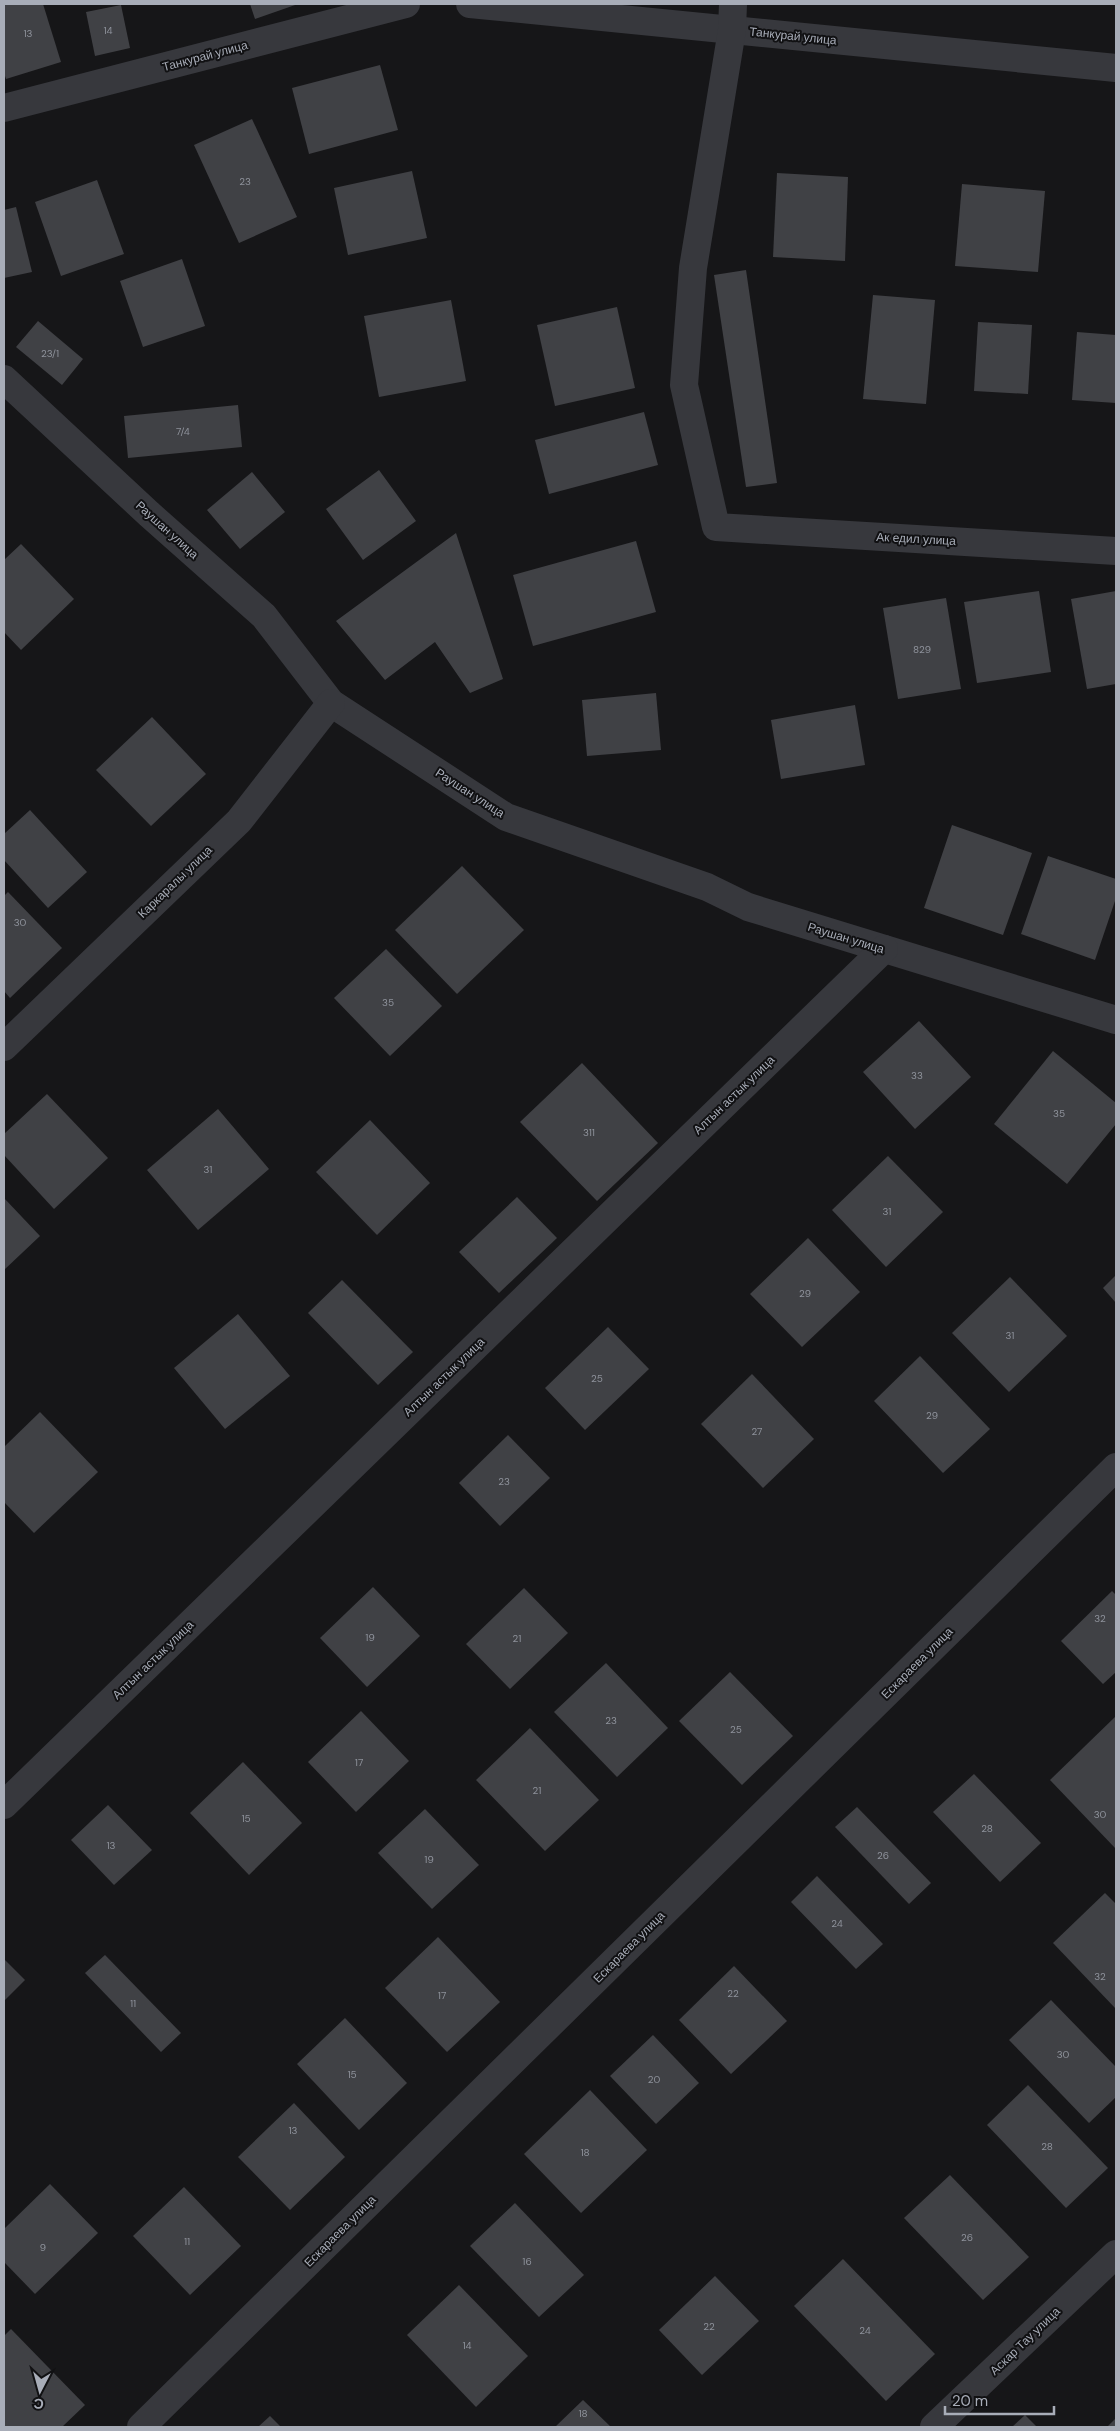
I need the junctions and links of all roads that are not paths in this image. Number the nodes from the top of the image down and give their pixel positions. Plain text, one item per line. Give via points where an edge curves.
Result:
1 (406, 4) edge
2 (470, 4) edge
3 (732, 17) edge
4 (1116, 68) edge
5 (4, 108) edge
6 (4, 379) edge
7 (1116, 551) edge
8 (331, 703) junction
9 (884, 949) junction
10 (1116, 1020) edge
11 (4, 1047) edge
12 (1116, 1467) edge
13 (4, 1805) edge
14 (1116, 2254) edge
15 (141, 2427) edge
16 (934, 2427) edge

1 - 5 street, Танкурай улица
2 - 3 street, Танкурай улица
3 - 4 street, Танкурай улица
3 - 7 street, Ак едил улица via 693,268 684,385 716,527
6 - 8 street, Раушан улица via 264,616
8 - 9 street, Раушан улица via 506,817 707,887 748,908
8 - 11 street, Каркаралы улица via 239,821
9 - 10 street, Раушан улица
9 - 13 street, Алтын астык улица
12 - 15 street, Ескараева улица
14 - 16 street, Аскар Тау улица

